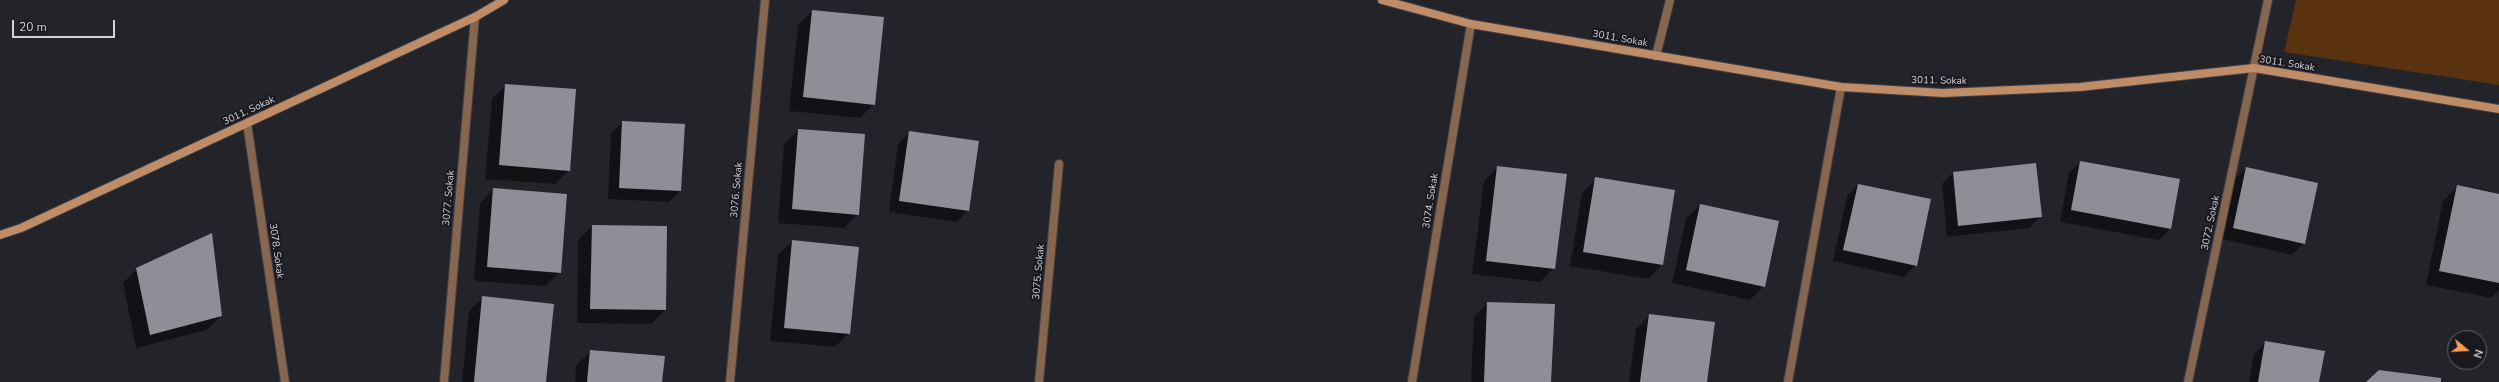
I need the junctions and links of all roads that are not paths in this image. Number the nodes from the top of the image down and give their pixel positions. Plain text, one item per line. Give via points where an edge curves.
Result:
1 (504, 0) edge
2 (765, 0) edge
3 (1382, 0) edge
4 (1670, 0) edge
5 (2268, 0) edge
6 (475, 17) junction
7 (1471, 24) junction
8 (1656, 56) junction
9 (2254, 68) junction
10 (1841, 87) junction
11 (2499, 109) edge
12 (247, 123) junction
13 (1059, 164) dead end
14 (0, 235) edge
15 (285, 382) edge
16 (444, 382) edge
17 (730, 382) edge
18 (1039, 382) edge
19 (1412, 382) edge
20 (1788, 382) edge
21 (2188, 382) edge

1 - 6 street, 3011. Sokak
2 - 17 street, 3076. Sokak
3 - 7 street, 3011. Sokak
4 - 8 street
5 - 9 street, 3072. Sokak
6 - 12 street, 3011. Sokak
6 - 16 street, 3077. Sokak
7 - 8 street, 3011. Sokak
7 - 19 street, 3074. Sokak
8 - 10 street, 3011. Sokak
9 - 10 street, 3011. Sokak via 2080,87 1943,93
9 - 11 street, 3011. Sokak
9 - 21 street, 3072. Sokak
10 - 20 street
12 - 14 street, 3011. Sokak
12 - 15 street, 3078. Sokak
13 - 18 street, 3075. Sokak

